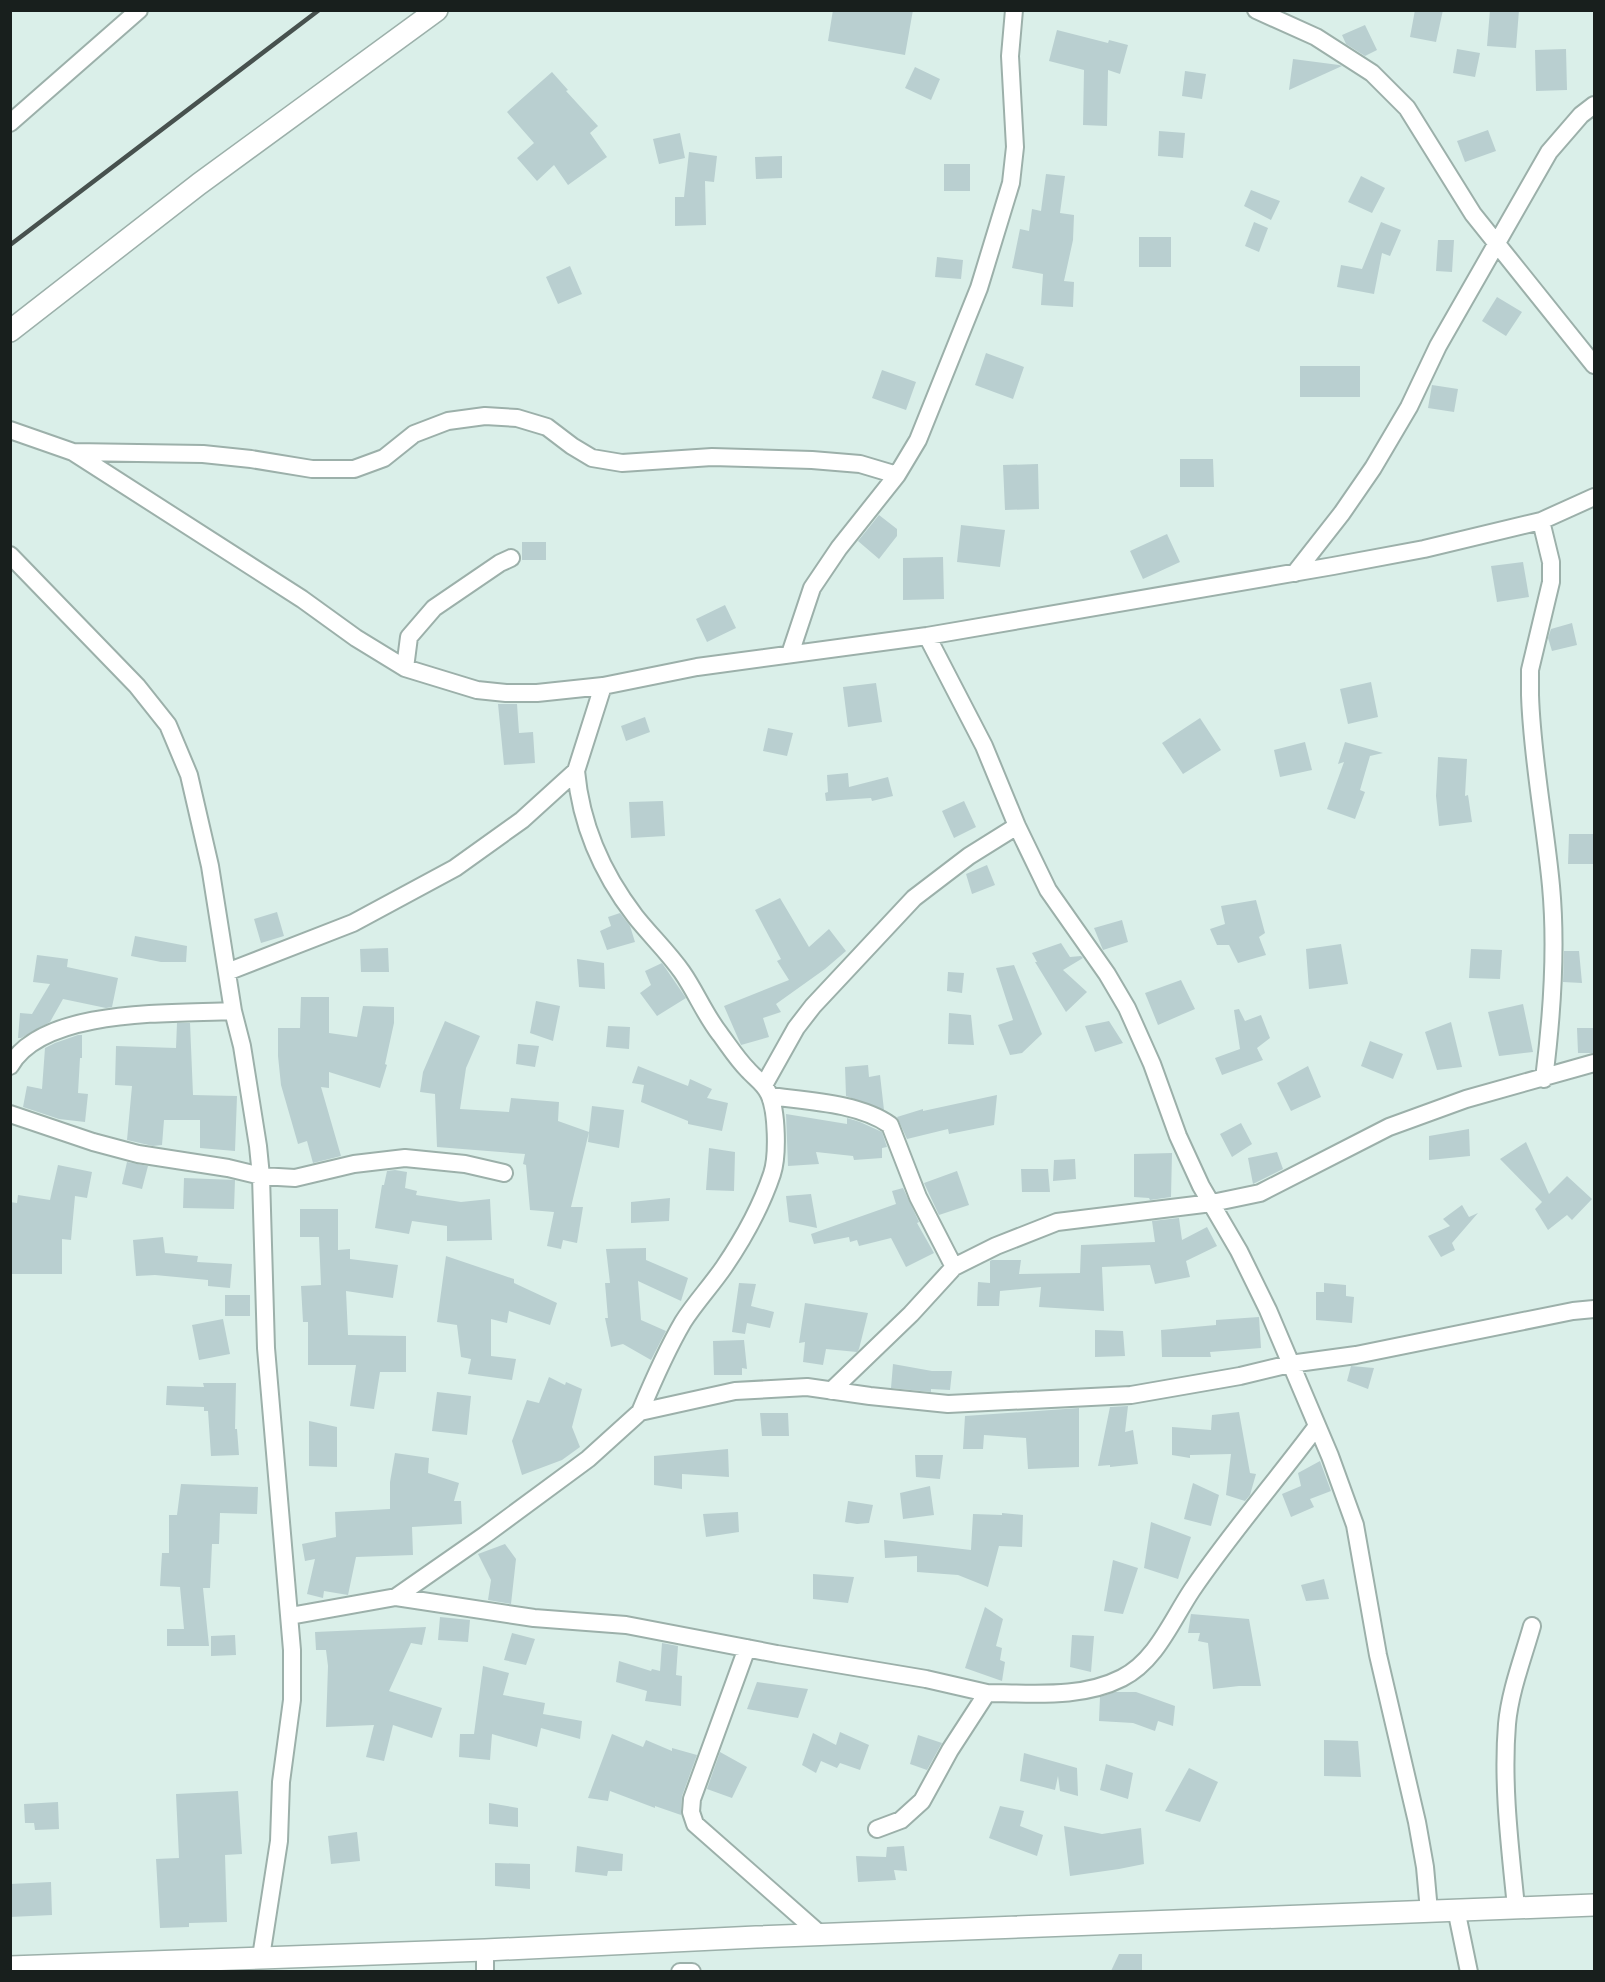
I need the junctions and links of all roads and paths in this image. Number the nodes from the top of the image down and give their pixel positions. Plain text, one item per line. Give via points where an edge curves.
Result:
1 (139, 10) edge
2 (436, 10) edge
3 (1014, 10) edge
4 (1256, 10) edge
5 (1594, 105) edge
6 (10, 123) edge
7 (1496, 244) junction
8 (10, 331) edge
9 (1594, 365) edge
10 (10, 430) edge
11 (73, 452) junction
12 (897, 475) junction
13 (1594, 497) edge
14 (1541, 521) junction
15 (10, 555) edge
16 (512, 558) dead end
17 (1294, 573) junction
18 (927, 636) junction
19 (790, 654) junction
20 (405, 668) junction
21 (603, 686) junction
22 (576, 771) junction
23 (1017, 826) junction
24 (227, 972) junction
25 (233, 1011) junction
26 (1594, 1063) edge
27 (10, 1066) edge
28 (1544, 1079) junction
29 (767, 1090) junction
30 (10, 1114) edge
31 (504, 1173) dead end
32 (261, 1176) junction
33 (1212, 1203) junction
34 (954, 1267) junction
35 (1594, 1309) edge
36 (1290, 1364) junction
37 (831, 1391) junction
38 (640, 1412) junction
39 (1317, 1426) junction
40 (396, 1598) junction
41 (290, 1616) junction
42 (1532, 1626) dead end
43 (747, 1648) junction
44 (987, 1693) junction
45 (877, 1829) dead end
46 (1594, 1905) edge
47 (1516, 1907) junction
48 (1456, 1909) junction
49 (1429, 1911) junction
50 (821, 1935) junction
51 (485, 1950) junction
52 (261, 1957) junction
53 (236, 1965) edge
54 (10, 1967) edge
55 (485, 1971) edge
56 (680, 1971) edge
57 (692, 1971) edge
58 (1469, 1971) edge

1 - 6 street
2 - 8 street via 199,184
3 - 12 street via 1010,56 1016,147 1011,183 979,288 918,440
4 - 7 street via 1316,37 1372,73 1407,108
5 - 7 street via 1549,152
7 - 9 street
7 - 17 street via 1373,468
10 - 11 street
11 - 12 street via 203,454 312,469 354,469 384,458 414,434 448,422 485,416 517,418 547,427 592,458 622,463 712,457 812,460 860,464
11 - 20 street
12 - 19 street via 812,588
13 - 14 street
14 - 17 street via 1424,549
14 - 28 street via 1551,562 1551,582 1530,670 1530,695 1553,937
15 - 24 street via 137,686 168,725 189,775 210,866
16 - 20 street via 434,608 409,637
17 - 18 street
18 - 19 street
18 - 23 street via 984,746
19 - 21 street
20 - 21 street via 477,690 506,693
21 - 22 street
22 - 24 street via 522,820 455,868 353,923
22 - 29 street via 579,800 602,864 635,916 682,973 714,1027
23 - 29 street via 914,898 796,1028
23 - 33 street via 1048,890 1127,1008 1178,1136
24 - 25 street
25 - 27 street via 115,1017 65,1027 32,1044
25 - 32 street via 244,1057
26 - 28 street
28 - 33 street via 1466,1099 1389,1127 1260,1193
29 - 34 street via 841,1106 890,1125 918,1197
29 - 38 street via 776,1139 772,1172 752,1221 684,1322
30 - 32 street via 138,1154
31 - 32 street via 465,1164 405,1158 295,1178
32 - 41 street via 266,1348
33 - 34 street via 1057,1222
33 - 36 street via 1263,1300
34 - 37 street
35 - 36 street
36 - 37 street via 1131,1395 948,1404
36 - 39 street
37 - 38 street via 807,1387 735,1391
38 - 40 street via 588,1459
39 - 44 street via 1198,1581 1143,1664 1124,1678 1073,1693
39 - 49 street via 1355,1525 1378,1655 1417,1822
40 - 41 street
40 - 43 street via 534,1618 626,1625
41 - 52 street via 292,1700 281,1782 279,1841
42 - 47 street via 1507,1723 1508,1822
43 - 44 street
43 - 50 street via 692,1799 691,1812 695,1824
44 - 45 street via 922,1801 902,1820
46 - 47 street
47 - 48 street
48 - 49 street
48 - 58 street
49 - 50 street
50 - 51 street
51 - 52 street
51 - 55 street
52 - 53 street
53 - 54 street
56 - 57 street

